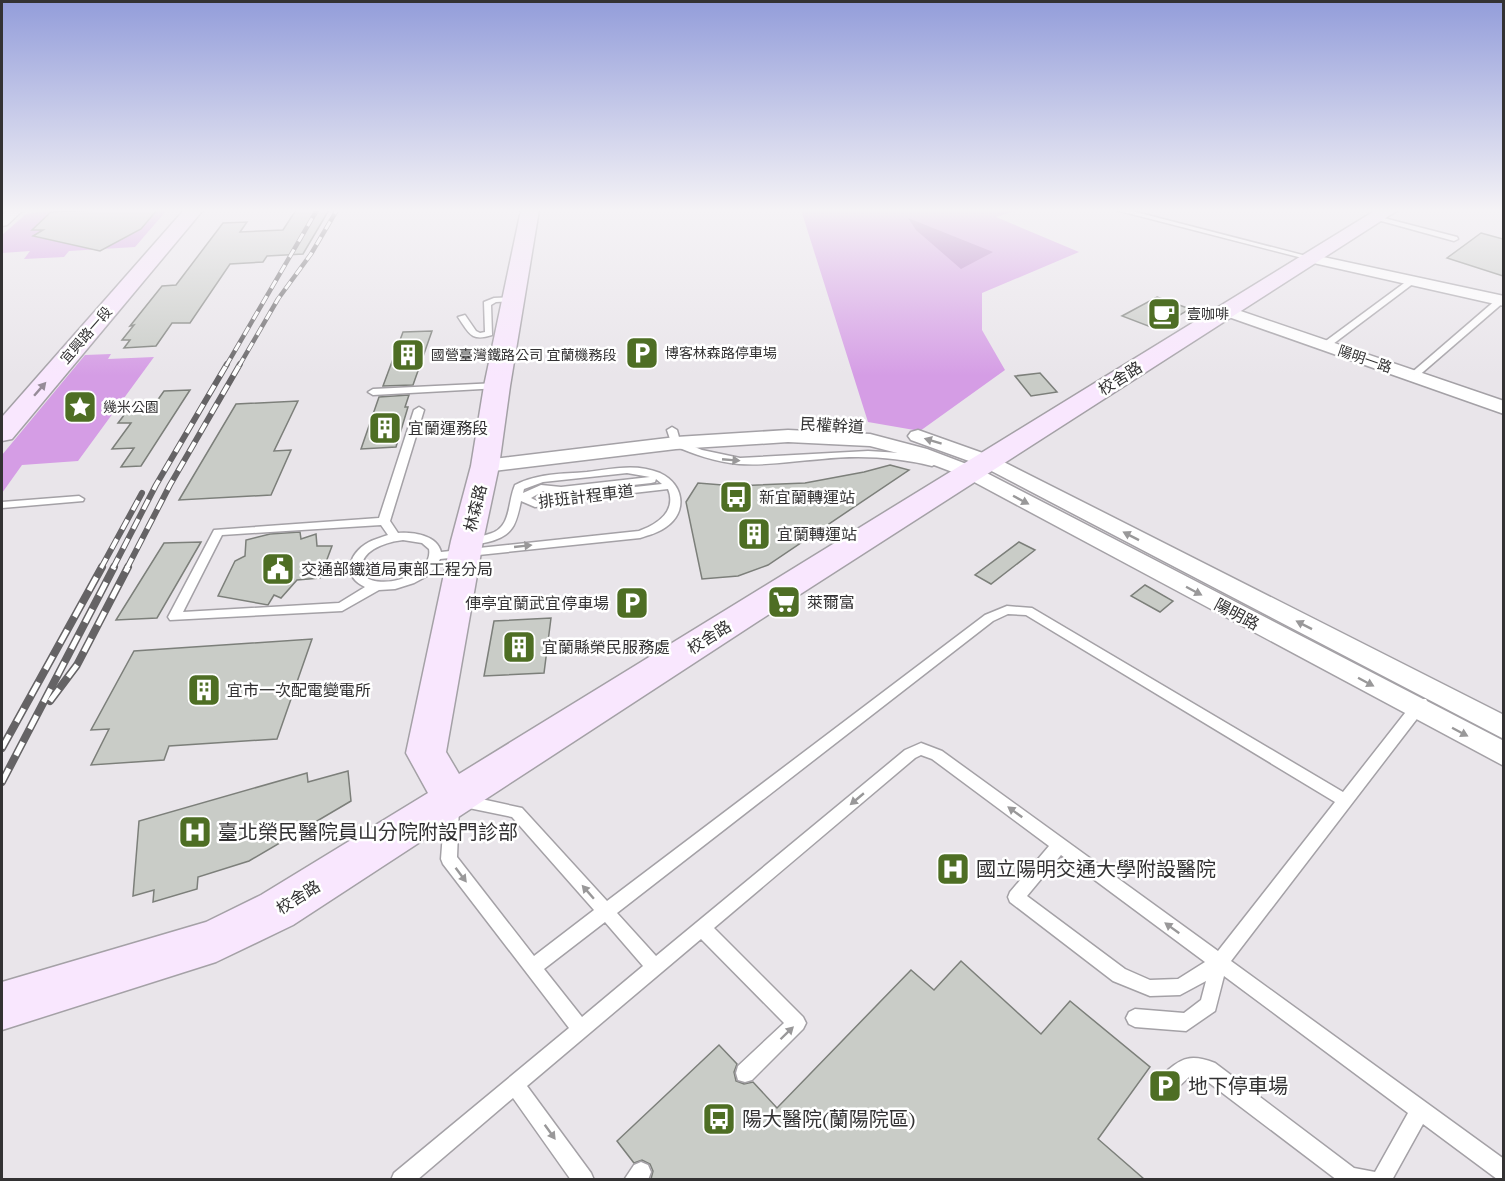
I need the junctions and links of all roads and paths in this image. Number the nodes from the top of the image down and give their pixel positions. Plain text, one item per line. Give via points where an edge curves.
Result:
1 (127, 265) edge
2 (147, 265) edge
3 (519, 265) edge
4 (1303, 265) edge
5 (1343, 265) edge
6 (1414, 280) junction
7 (513, 299) junction
8 (1502, 301) edge
9 (1226, 310) junction
10 (462, 317) dead end
11 (1326, 345) junction
12 (1413, 376) junction
13 (497, 386) junction
14 (373, 392) dead end
15 (2, 404) edge
16 (1503, 408) edge
17 (419, 411) dead end
18 (2, 433) edge
19 (486, 459) junction
20 (979, 467) junction
21 (672, 487) junction
22 (541, 488) junction
23 (79, 499) dead end
24 (516, 499) junction
25 (2, 505) edge
26 (384, 521) junction
27 (395, 537) junction
28 (456, 549) junction
29 (376, 586) junction
30 (1424, 700) junction
31 (1503, 728) edge
32 (1503, 755) edge
33 (453, 799) junction
34 (1345, 800) junction
35 (1059, 845) junction
36 (606, 913) junction
37 (702, 928) junction
38 (1219, 963) junction
39 (655, 967) junction
40 (532, 968) junction
41 (2, 1006) edge
42 (1135, 1018) dead end
43 (581, 1030) junction
44 (745, 1073) dead end
45 (515, 1085) junction
46 (1165, 1086) dead end
47 (1420, 1111) junction
48 (1503, 1172) edge
49 (401, 1179) edge
50 (584, 1179) edge
51 (1371, 1179) edge
52 (1381, 1179) edge

1 - 15 street, 宜興路一段
18 -> 2 street, 宜興路一段
3 - 7 street, 林森路
4 - 9 street, 校舍路
5 - 6 street
6 - 8 street
6 - 11 lane
7 - 10 lane via 487,304 489,333 473,333
7 - 13 street, 林森路
8 - 12 lane
9 - 11 street, 陽明一路
9 - 20 street, 校舍路
11 - 12 street, 陽明一路
12 - 16 street, 陽明一路
13 - 14 lane
13 - 19 street, 林森路
17 - 26 lane
19 - 20 street, 民權幹道 via 674,437 788,436 849,437
19 - 28 street, 林森路
20 - 30 street, 陽明路
20 - 33 street, 校舍路
21 - 22 lane, 排班計程車道 via 651,480
21 - 22 lane, 排班計程車道 via 548,503 535,504 525,499
21 - 24 lane via 654,475 635,470 538,479 519,487
28 -> 21 lane via 640,534 660,528 671,517 676,503
22 - 24 lane, 排班計程車道
23 - 25 lane
24 - 28 lane via 511,525 503,532
26 - 27 lane
26 - 29 lane via 218,532 174,617 342,607
27 - 28 lane via 420,538 435,548
27 - 29 lane via 371,546 356,562 358,577
28 - 29 lane via 416,579 389,587
28 - 33 street, 林森路 via 426,753
30 - 31 street, 陽明路
30 -> 32 street, 陽明路
30 - 34 lane
36 -> 33 lane via 517,812
33 -> 40 lane via 449,860
33 - 41 street, 校舍路 via 278,910 216,940
34 - 36 lane via 1028,611 1007,610 989,618
34 - 38 lane
35 -> 37 lane via 937,755 921,749 910,754
38 -> 35 lane
35 - 38 lane via 1016,897 1119,975 1150,988 1180,987
36 - 39 lane
36 - 40 lane
37 - 39 lane
44 -> 37 lane via 797,1023
38 - 42 lane via 1209,1005 1186,1022
38 - 47 lane
39 - 43 lane
40 - 43 lane
43 - 45 lane
45 - 49 lane
45 -> 50 lane
46 - 51 lane via 1186,1067 1208,1070 1350,1177
47 - 48 lane
47 - 52 lane

